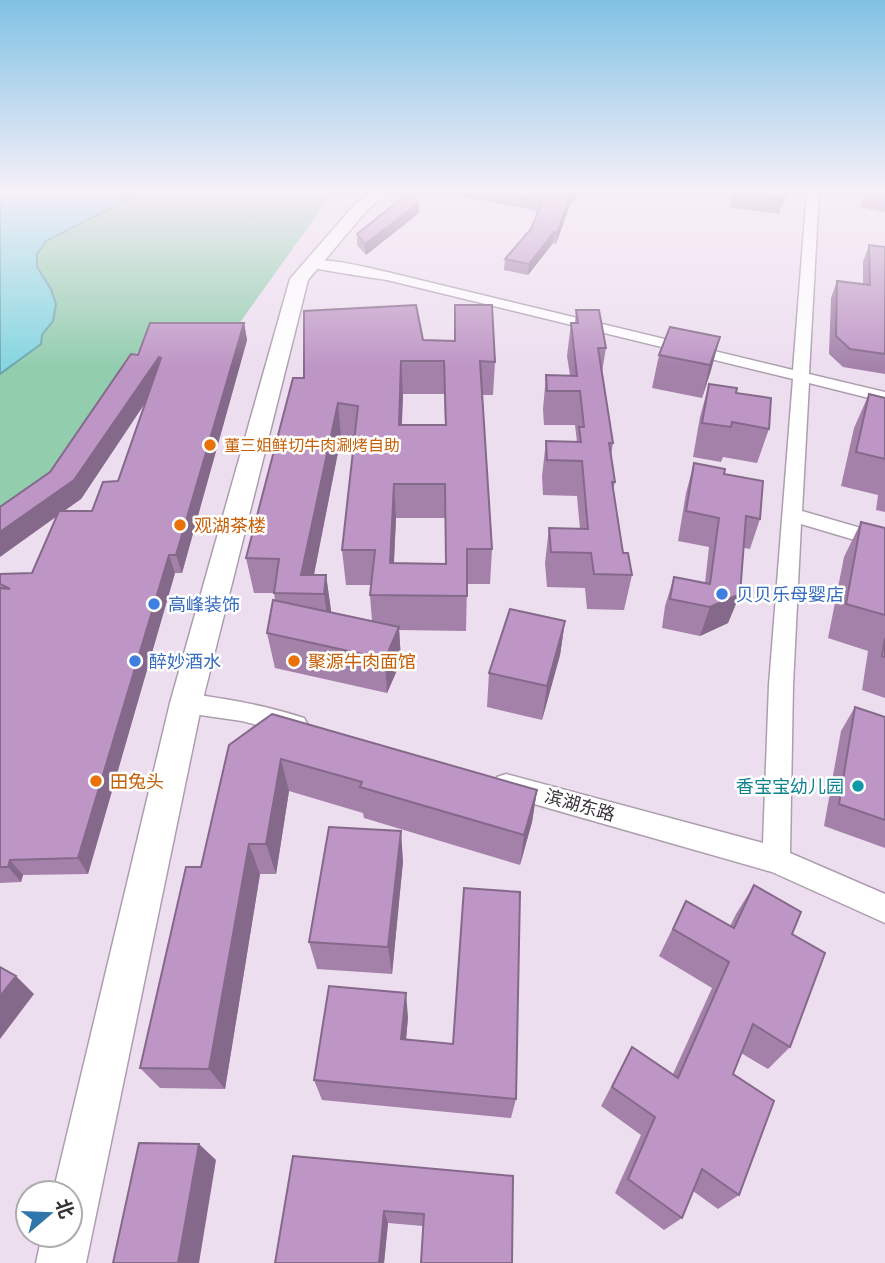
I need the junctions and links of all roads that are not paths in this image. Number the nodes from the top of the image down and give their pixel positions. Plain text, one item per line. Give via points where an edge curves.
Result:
1 (322, 250) edge
2 (810, 250) edge
3 (309, 264) junction
4 (803, 375) junction
5 (885, 397) edge
6 (791, 514) junction
7 (885, 542) edge
8 (186, 703) junction
9 (322, 733) edge
10 (482, 778) edge
11 (776, 860) junction
12 (885, 909) edge
13 (80, 1179) edge

1 - 3 street
2 - 4 street
3 - 4 street via 387,276
3 - 8 street via 292,303
4 - 5 street
4 - 6 street
6 - 7 street
6 - 11 street
8 - 9 street via 242,711
8 - 13 street
10 - 11 street, 滨湖东路
11 - 12 street, 滨湖东路

